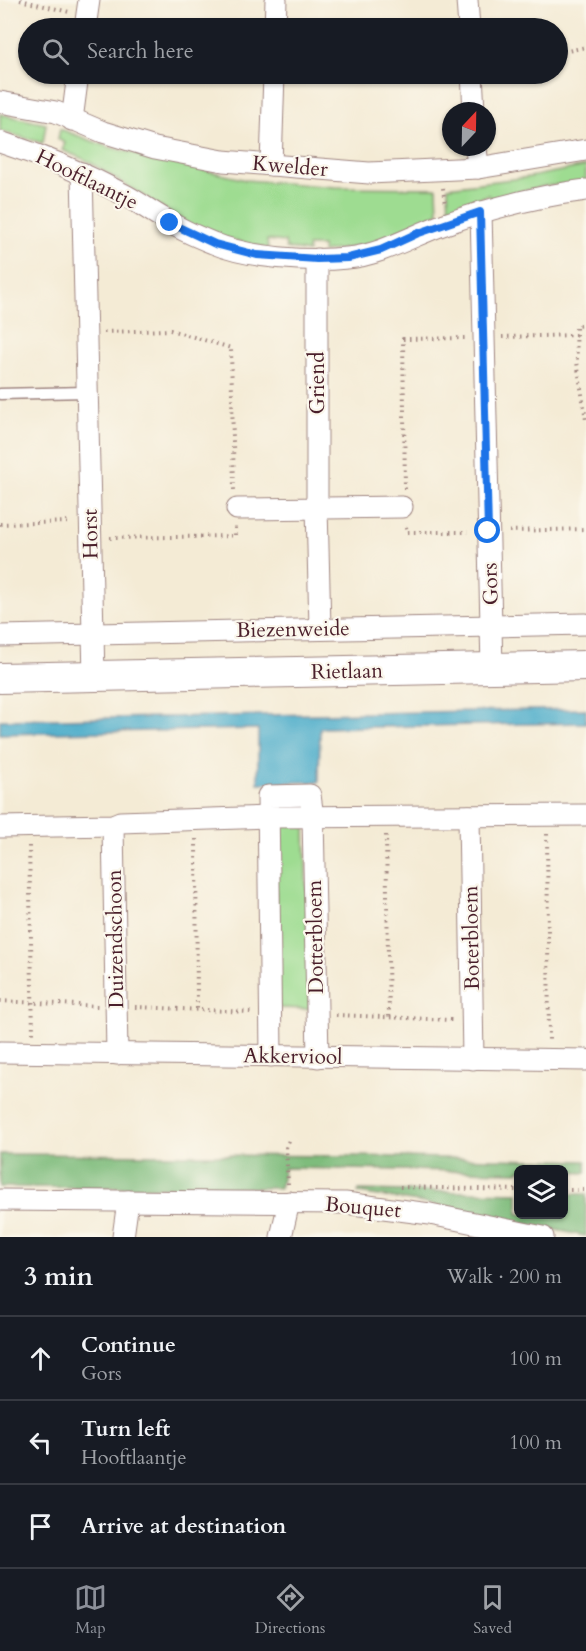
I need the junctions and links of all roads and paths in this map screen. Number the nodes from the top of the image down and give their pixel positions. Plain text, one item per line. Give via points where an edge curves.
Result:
1 (89, 0) edge
2 (276, 0) edge
3 (467, 0) edge
4 (86, 18) edge
5 (275, 18) edge
6 (468, 18) edge
7 (586, 47) edge
8 (568, 51) edge
9 (77, 84) edge
10 (274, 84) edge
11 (473, 84) edge
12 (0, 102) edge
13 (474, 102) edge
14 (72, 120) junction
15 (0, 142) edge
16 (586, 150) edge
17 (477, 156) edge
18 (271, 165) junction
19 (478, 168) junction
20 (442, 170) junction
21 (82, 173) junction
22 (586, 190) edge
23 (480, 212) junction
24 (446, 223) junction
25 (317, 259) junction
26 (586, 325) edge
27 (85, 332) junction
28 (577, 335) junction
29 (483, 339) junction
30 (86, 392) junction
31 (0, 394) edge
32 (586, 420) edge
33 (317, 507) junction
34 (235, 508) junction
35 (404, 509) junction
36 (0, 524) edge
37 (586, 529) edge
38 (90, 530) junction
39 (488, 531) junction
40 (586, 624) edge
41 (491, 627) junction
42 (320, 628) junction
43 (93, 634) junction
44 (0, 636) edge
45 (586, 666) edge
46 (492, 668) junction
47 (94, 676) junction
48 (0, 678) edge
49 (586, 815) edge
50 (385, 816) junction
51 (469, 816) junction
52 (546, 816) junction
53 (313, 817) junction
54 (266, 818) junction
55 (196, 820) junction
56 (113, 825) junction
57 (0, 827) edge
58 (29, 827) junction
59 (0, 1001) edge
60 (32, 1003) junction
61 (104, 1006) dead end
62 (129, 1007) dead end
63 (197, 1010) junction
64 (271, 1013) junction
65 (317, 1014) junction
66 (389, 1017) junction
67 (459, 1020) dead end
68 (0, 1052) edge
69 (33, 1052) junction
70 (117, 1054) junction
71 (271, 1056) junction
72 (318, 1057) junction
73 (473, 1059) junction
74 (549, 1059) junction
75 (586, 1060) edge
76 (290, 1140) dead end
77 (395, 1187) dead end
78 (514, 1190) edge
79 (568, 1190) edge
80 (586, 1190) edge
81 (288, 1193) junction
82 (0, 1200) edge
83 (128, 1201) junction
84 (123, 1237) edge
85 (281, 1237) edge
86 (543, 1237) edge

1 - 4 street
2 - 5 street
3 - 6 street
7 - 8 path
9 - 14 street
10 - 18 street
11 - 13 street
12 - 14 street, Kwelder via 56,112
14 - 18 street, Kwelder via 154,148
15 - 21 street, Hooftlaantje
16 - 19 street, Kwelder
17 - 19 street
18 - 20 street, Kwelder via 369,173
19 - 20 street, Kwelder
20 - 24 path
21 - 25 street, Hooftlaantje via 215,244 257,255
21 - 27 street, Horst
22 - 23 street, Hooftlaantje
23 - 24 street, Hooftlaantje
23 - 29 street, Gors
24 - 25 street, Hooftlaantje via 381,250 348,258
25 - 33 street, Griend
26 - 28 path via 576,326
27 - 30 street, Horst
27 - 34 path via 170,330 231,348
28 - 29 path
28 - 32 path
29 - 35 path via 403,339
29 - 39 street, Gors
30 - 31 lane
30 - 38 street, Horst
33 - 34 street
33 - 35 street
33 - 42 street, Griend
34 - 38 path via 235,536
35 - 39 path via 406,532
36 - 38 path
37 - 39 path
38 - 43 street, Horst
39 - 41 street, Gors
40 - 41 street, Biezenweide
41 - 42 street, Biezenweide
41 - 46 street, Gors
42 - 43 street, Biezenweide
43 - 44 street, Biezenweide
43 - 47 street, Horst
45 - 46 street, Rietlaan
46 - 47 street, Rietlaan
47 - 48 street, Rietlaan
49 - 52 street
50 - 51 street
50 - 53 street
50 - 66 path
51 - 52 street
51 - 73 street, Boterbloem
52 - 74 path
53 - 54 street
53 - 65 street, Dotterbloem
54 - 55 street
54 - 64 street
55 - 56 street
55 - 63 path
56 - 58 street
56 - 70 street, Duizendschoon
57 - 58 street
58 - 60 path
59 - 60 path
60 - 61 path
60 - 69 path
62 - 63 path
63 - 64 path
64 - 71 street
65 - 66 path
65 - 72 street, Dotterbloem
66 - 67 path
68 - 69 street, Akkerviool
69 - 70 street, Akkerviool
70 - 71 street, Akkerviool
71 - 72 street, Akkerviool
72 - 73 street, Akkerviool
73 - 74 street, Akkerviool
74 - 75 street, Akkerviool
76 - 81 path via 286,1148
77 - 78 path
79 - 80 path
81 - 83 street, Bouquet
81 - 85 street
81 - 86 street, Bouquet via 430,1214
82 - 83 street, Bouquet
83 - 84 street

